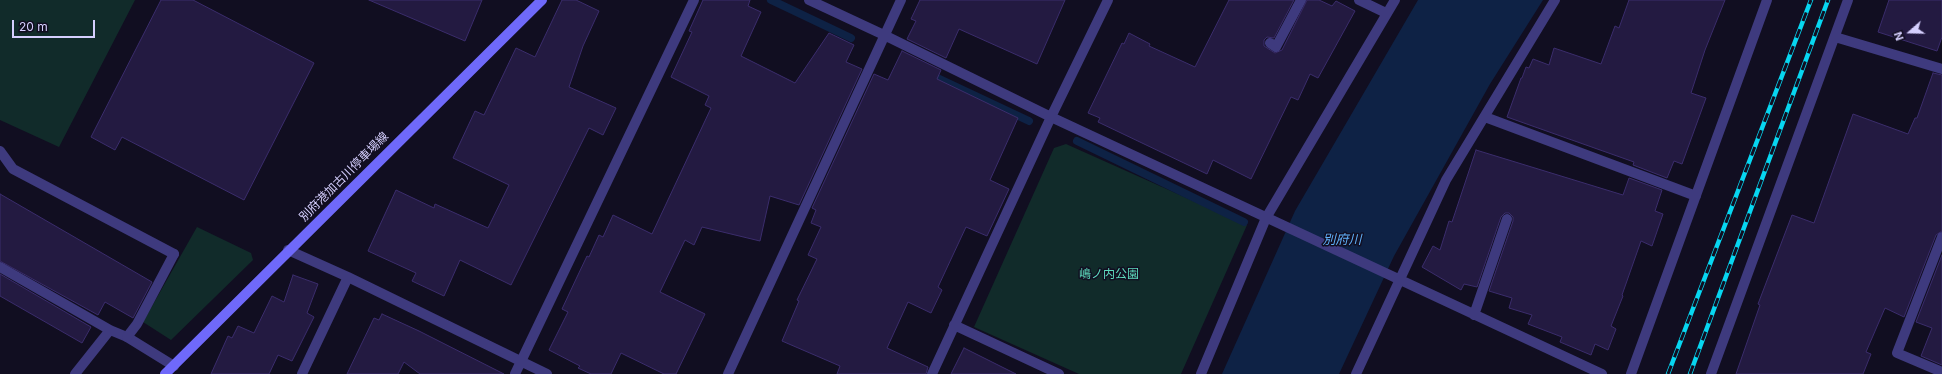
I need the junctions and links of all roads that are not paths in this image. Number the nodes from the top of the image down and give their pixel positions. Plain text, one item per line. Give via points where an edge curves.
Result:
1 (542, 0) edge
2 (694, 0) edge
3 (809, 0) edge
4 (901, 0) edge
5 (1108, 0) edge
6 (1301, 0) edge
7 (1359, 0) edge
8 (1395, 0) edge
9 (1555, 0) edge
10 (1767, 0) edge
11 (1848, 0) edge
12 (1386, 13) junction
13 (884, 35) junction
14 (1835, 37) junction
15 (1270, 43) dead end
16 (1942, 69) edge
17 (1485, 116) junction
18 (1051, 117) junction
19 (0, 151) edge
20 (1696, 196) junction
21 (1266, 218) junction
22 (1507, 219) dead end
23 (1942, 237) edge
24 (288, 250) junction
25 (0, 266) edge
26 (348, 277) junction
27 (1399, 280) junction
28 (1474, 315) junction
29 (954, 325) junction
30 (110, 330) junction
31 (127, 337) junction
32 (520, 362) junction
33 (174, 366) junction
34 (1942, 372) edge
35 (75, 374) edge
36 (165, 374) edge
37 (302, 374) edge
38 (515, 374) edge
39 (547, 374) edge
40 (728, 374) edge
41 (932, 374) edge
42 (1059, 374) edge
43 (1201, 374) edge
44 (1356, 374) edge
45 (1602, 374) edge
46 (1631, 374) edge
47 (1710, 374) edge

1 - 24 main road, 別府港加古川停車場線
2 - 32 street
3 - 13 street
4 - 13 street
5 - 18 street
6 - 15 street via 1276,47
7 - 12 street
8 - 12 street
9 - 17 street
10 - 20 street
11 - 14 street
12 - 21 street
13 - 18 street
13 - 40 street
14 - 16 street
14 - 47 street
17 - 20 street
17 - 27 street via 1446,180
18 - 21 street
18 - 29 street
19 - 31 street via 13,169 174,254 137,324
20 - 46 street
21 - 27 street
21 - 43 street
22 - 28 street
23 - 34 street via 1897,353
24 - 26 street
24 - 33 main road, 別府港加古川停車場線
25 - 30 street
26 - 32 street
26 - 37 street
27 - 28 street
27 - 44 street
28 - 45 street
29 - 41 street
29 - 42 street
30 - 31 street
30 - 35 street
31 - 33 street
32 - 38 street
32 - 39 street
33 - 36 main road, 別府港加古川停車場線

